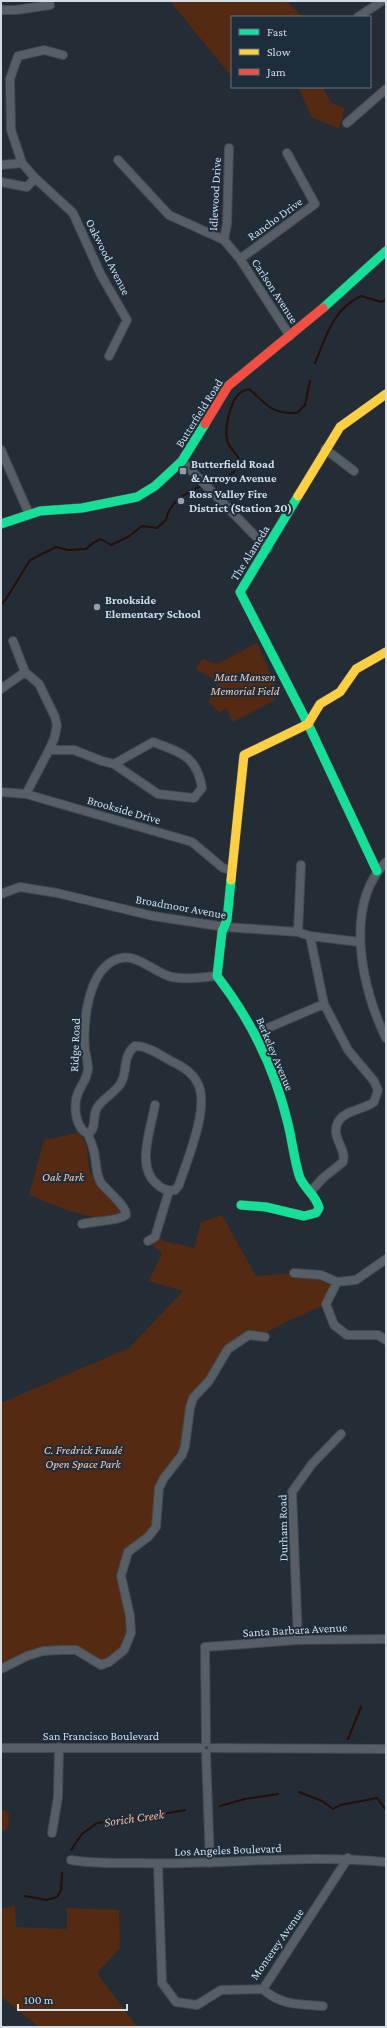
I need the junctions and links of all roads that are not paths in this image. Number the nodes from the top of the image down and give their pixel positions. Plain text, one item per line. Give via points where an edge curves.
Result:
1 (382, 1) edge
2 (50, 5) dead end
3 (1, 10) edge
4 (360, 16) edge
5 (63, 55) dead end
6 (386, 89) edge
7 (347, 123) dead end
8 (229, 148) dead end
9 (287, 153) dead end
10 (118, 160) dead end
11 (22, 163) junction
12 (1, 165) edge
13 (35, 178) junction
14 (1, 182) edge
15 (224, 240) junction
16 (386, 251) edge
17 (240, 259) junction
18 (290, 336) junction
19 (109, 356) dead end
20 (386, 394) edge
21 (325, 449) junction
22 (1, 450) edge
23 (182, 461) junction
24 (354, 471) dead end
25 (29, 514) junction
26 (1, 524) edge
27 (268, 549) junction
28 (13, 641) dead end
29 (386, 652) edge
30 (26, 672) junction
31 (1, 689) edge
32 (308, 724) junction
33 (49, 750) junction
34 (114, 764) junction
35 (1, 792) edge
36 (26, 794) junction
37 (386, 862) edge
38 (301, 866) dead end
39 (231, 870) junction
40 (377, 871) junction
41 (1, 894) edge
42 (225, 927) junction
43 (298, 932) junction
44 (310, 936) junction
45 (359, 942) junction
46 (217, 976) junction
47 (324, 1004) junction
48 (256, 1033) junction
49 (386, 1038) edge
50 (155, 1105) dead end
51 (88, 1134) junction
52 (312, 1190) junction
53 (169, 1191) junction
54 (241, 1205) dead end
55 (82, 1224) dead end
56 (148, 1241) dead end
57 (386, 1259) edge
58 (294, 1273) dead end
59 (337, 1282) junction
60 (265, 1337) dead end
61 (386, 1340) edge
62 (341, 1434) dead end
63 (386, 1639) edge
64 (298, 1640) junction
65 (1, 1669) edge
66 (59, 1747) junction
67 (1, 1748) edge
68 (206, 1748) junction
69 (386, 1749) edge
70 (52, 1833) dead end
71 (348, 1858) junction
72 (71, 1860) dead end
73 (386, 1862) edge
74 (210, 1863) junction
75 (158, 1864) junction
76 (263, 1989) junction
77 (323, 2006) dead end

1 - 4 street
2 - 3 street
5 - 11 street via 44,50 18,56 10,79 11,130
6 - 7 street
8 - 15 street, Idlewood Drive via 227,224
9 - 17 street, Rancho Drive via 315,204
10 - 15 street via 169,215
11 - 12 street
11 - 13 street
13 - 14 street via 28,187
13 - 19 street, Oakwood Avenue via 73,213 101,274 127,320
15 - 17 street, Idlewood Drive
16 - 18 street, Butterfield Road
17 - 18 street, Carlson Avenue
18 - 23 street, Butterfield Road via 228,386
20 - 21 street, The Alameda via 340,427
21 - 24 street
21 - 27 street, The Alameda
22 - 25 street
23 - 25 street, Butterfield Road via 155,486 136,497 99,507
23 - 27 street
25 - 26 street, Butterfield Road
27 - 32 street, The Alameda via 240,592
28 - 30 street
29 - 32 street via 356,669 340,692 320,704
30 - 31 street
30 - 33 street via 39,684 55,717 57,726
32 - 39 street via 244,756
32 - 40 street, The Alameda
33 - 34 street via 74,750 102,762
33 - 36 street
34 - 34 street via 158,794 194,798 202,788 199,773 191,760 153,742
35 - 36 street, Brookside Drive
36 - 39 street, Brookside Drive via 192,842 223,868
37 - 40 street
38 - 43 street
39 - 42 street
40 - 45 street via 366,898
41 - 42 street, Broadmoor Avenue via 20,887 57,892 153,916
42 - 43 street, Broadmoor Avenue
42 - 46 street
43 - 44 street, Broadmoor Avenue
44 - 45 street, Broadmoor Avenue
44 - 47 street
45 - 49 street via 369,998
46 - 48 street, Berkeley Avenue
46 - 51 street, Ridge Road via 169,976 132,959 118,959 103,969 91,991 85,1030 87,1075 77,1094 75,1105 80,1128
47 - 48 street
47 - 52 street via 348,1050 374,1081 378,1090 374,1102 350,1112 337,1124 335,1133 343,1152 343,1162
48 - 52 street, Berkeley Avenue via 287,1114 299,1176
50 - 53 street via 146,1165 148,1175 154,1182
51 - 53 street via 93,1128 96,1109 121,1082 126,1058 135,1046 149,1049 187,1070 198,1082 201,1090 201,1113 179,1185 175,1190
51 - 55 street, Ridge Road via 95,1152 97,1175 106,1190 123,1206 126,1215
52 - 54 street, Berkeley Avenue via 319,1208 317,1213 311,1216
53 - 56 street via 155,1237
57 - 59 street via 356,1280
58 - 59 street via 321,1275
59 - 61 street via 326,1304 334,1325 347,1335 378,1335
60 - 65 street via 249,1335 238,1340 228,1349 209,1381 193,1398 184,1451 159,1488 156,1527 148,1537 128,1552 121,1576 131,1633 124,1650 101,1665 76,1650 43,1651 26,1656
62 - 64 street, Durham Road via 312,1464 292,1492
63 - 64 street, Santa Barbara Avenue
64 - 68 street, Santa Barbara Avenue via 205,1647
66 - 67 street, San Francisco Boulevard
66 - 68 street, San Francisco Boulevard
66 - 70 street via 58,1797
68 - 69 street, San Francisco Boulevard
68 - 74 street
71 - 73 street, Los Angeles Boulevard
71 - 74 street, Los Angeles Boulevard
71 - 76 street, Monterey Avenue
72 - 75 street, Los Angeles Boulevard
74 - 75 street, Los Angeles Boulevard
75 - 76 street, Monterey Avenue via 162,1983 176,2002 197,2005 221,1990
76 - 77 street via 272,1998 291,2004

